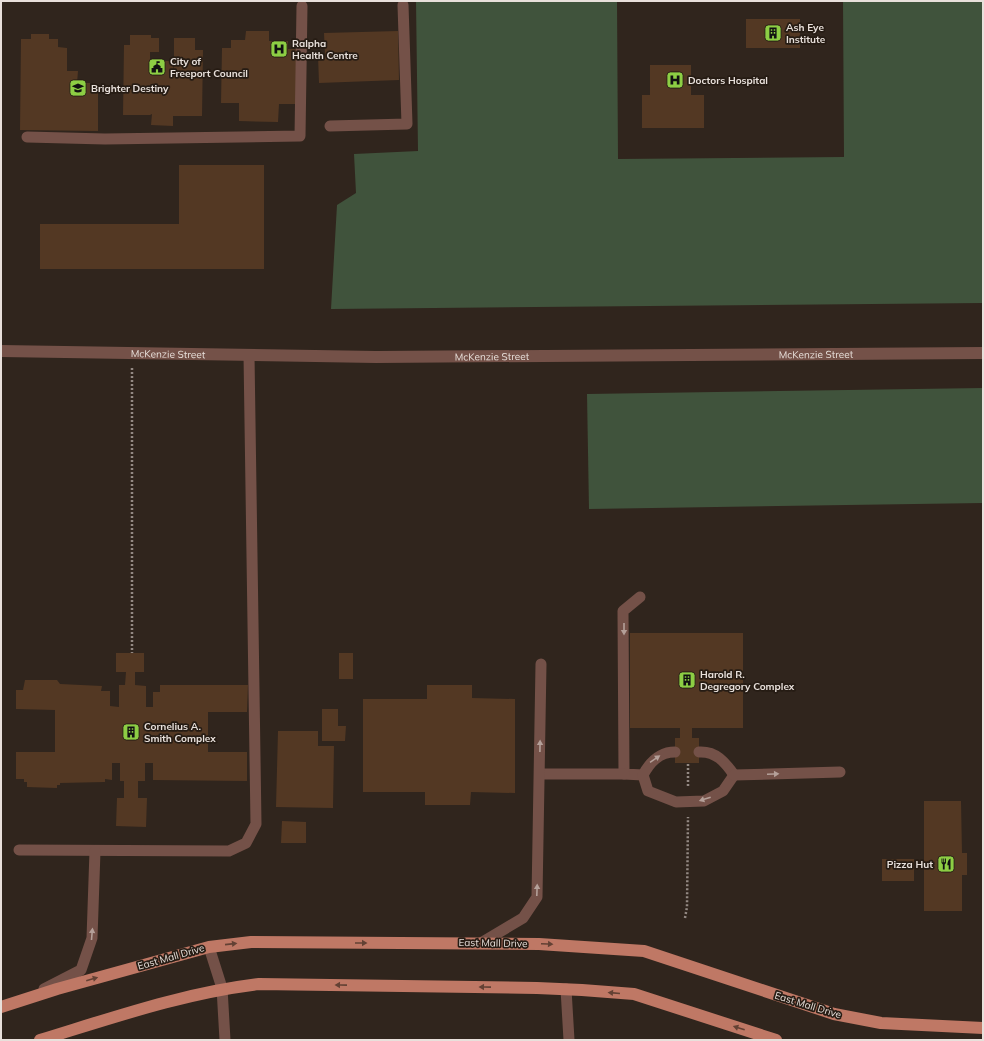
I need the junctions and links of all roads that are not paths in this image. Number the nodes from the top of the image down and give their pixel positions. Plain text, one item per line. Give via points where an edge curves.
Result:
1 (403, 5) dead end
2 (302, 6) dead end
3 (330, 126) dead end
4 (27, 137) dead end
5 (1, 352) edge
6 (983, 353) edge
7 (250, 355) junction
8 (640, 597) dead end
9 (541, 664) dead end
10 (675, 752) dead end
11 (699, 752) dead end
12 (840, 772) dead end
13 (540, 774) junction
14 (624, 774) junction
15 (643, 775) junction
16 (734, 775) junction
17 (19, 850) dead end
18 (95, 851) junction
19 (481, 943) junction
20 (209, 947) junction
21 (222, 988) junction
22 (566, 989) junction
23 (18, 1002) junction
24 (1, 1008) edge
25 (983, 1028) edge
26 (40, 1040) edge
27 (225, 1040) edge
28 (569, 1040) edge
29 (776, 1040) edge

1 - 3 lane via 407,124
2 - 4 lane via 300,136 105,139
5 - 7 street, McKenzie Street
6 - 7 street, McKenzie Street via 376,357
7 - 18 lane via 256,824 246,843 229,851
8 -> 14 lane via 624,611
13 -> 9 lane
15 -> 10 lane via 649,763 658,756
11 - 16 lane via 719,756
16 -> 12 lane
13 - 14 lane
19 -> 13 lane via 523,918 537,897
14 - 15 lane
16 -> 15 lane via 723,791 704,801 676,802 648,791
17 - 18 lane
23 -> 18 lane via 81,970 92,938
20 -> 19 main road, East Mall Drive via 251,942
19 -> 25 main road, East Mall Drive via 575,945 644,951 834,1014 880,1022
20 - 21 lane
23 -> 20 main road, East Mall Drive
22 -> 21 main road via 259,984
21 - 26 main road via 160,1003
21 - 27 lane
22 - 28 lane
29 -> 22 main road via 634,994
23 - 24 main road, East Mall Drive

